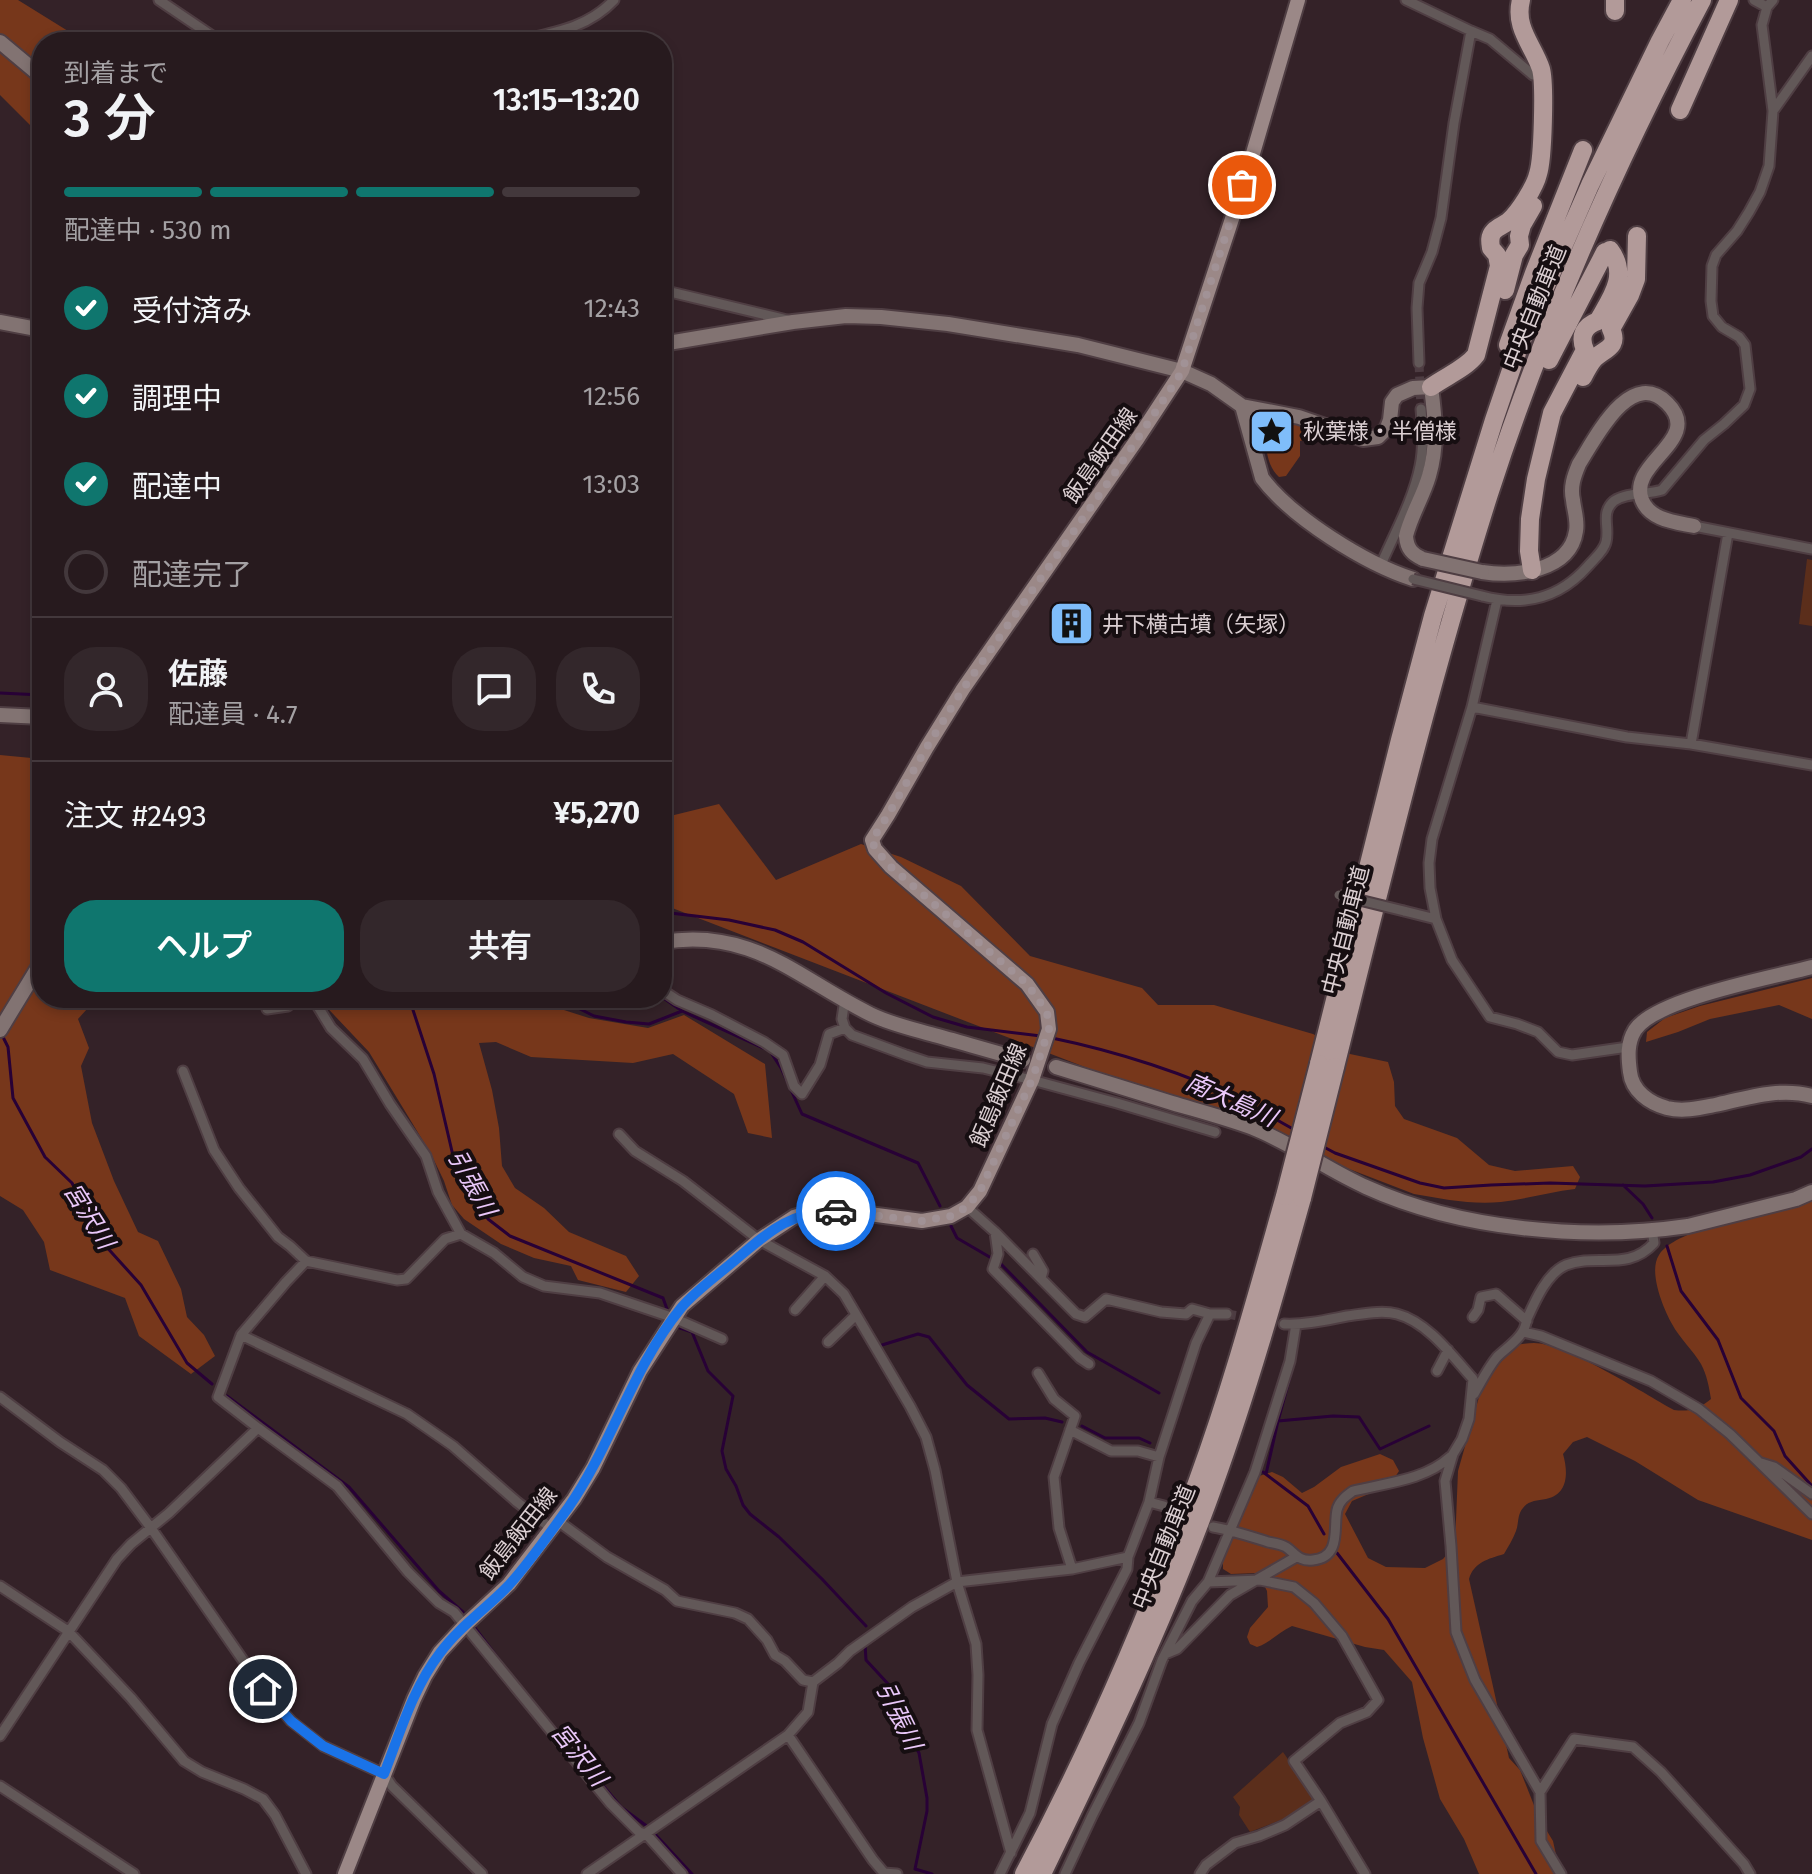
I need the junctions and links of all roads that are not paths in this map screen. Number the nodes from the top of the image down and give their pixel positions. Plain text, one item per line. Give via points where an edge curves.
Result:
1 (159, 0) edge
2 (614, 0) edge
3 (1298, 0) edge
4 (1406, 0) edge
5 (1521, 0) edge
6 (1531, 0) edge
7 (1682, 0) edge
8 (1702, 0) edge
9 (1729, 0) edge
10 (1764, 3) edge
11 (1471, 31) junction
12 (206, 32) edge
13 (554, 32) edge
14 (0, 42) edge
15 (1810, 62) edge
16 (32, 69) edge
17 (1533, 75) dead end
18 (1680, 110) dead end
19 (1773, 111) junction
20 (1583, 150) dead end
21 (1637, 236) dead end
22 (672, 292) edge
23 (0, 322) edge
24 (793, 322) junction
25 (32, 328) edge
26 (672, 342) edge
27 (1419, 363) tunnel mouth
28 (1182, 371) junction
29 (1431, 387) junction
30 (1242, 406) junction
31 (1421, 409) tunnel mouth
32 (1545, 441) junction
33 (1490, 493) junction
34 (1640, 494) junction
35 (1469, 499) junction
36 (1694, 526) joint
37 (1728, 533) junction
38 (1812, 549) edge
39 (1380, 567) junction
40 (1532, 570) junction
41 (1413, 579) joint
42 (1497, 600) junction
43 (1472, 707) junction
44 (0, 715) edge
45 (32, 717) edge
46 (1691, 744) junction
47 (1812, 765) edge
48 (1339, 895) dead end
49 (1436, 919) junction
50 (672, 941) edge
51 (1812, 967) edge
52 (32, 977) edge
53 (672, 997) edge
54 (845, 999) junction
55 (274, 1008) edge
56 (319, 1008) edge
57 (267, 1009) dead end
58 (845, 1028) junction
59 (0, 1030) edge
60 (1628, 1047) junction
61 (1023, 1060) dead end
62 (1327, 1065) junction
63 (1056, 1067) dead end
64 (183, 1071) dead end
65 (1032, 1080) junction
66 (1812, 1096) edge
67 (1215, 1132) dead end
68 (619, 1134) dead end
69 (1812, 1192) edge
70 (1294, 1197) junction
71 (967, 1207) junction
72 (1652, 1229) junction
73 (995, 1232) junction
74 (461, 1234) junction
75 (759, 1240) junction
76 (1033, 1254) dead end
77 (306, 1261) junction
78 (825, 1276) junction
79 (1041, 1278) junction
80 (795, 1310) dead end
81 (1210, 1314) junction
82 (1227, 1314) tunnel mouth
83 (856, 1315) junction
84 (1473, 1317) dead end
85 (674, 1318) junction
86 (1527, 1321) junction
87 (1284, 1324) tunnel mouth
88 (1296, 1324) junction
89 (1523, 1332) junction
90 (241, 1335) junction
91 (722, 1339) dead end
92 (828, 1342) dead end
93 (1447, 1345) junction
94 (1089, 1364) dead end
95 (1437, 1371) dead end
96 (1038, 1373) dead end
97 (0, 1397) edge
98 (1472, 1397) junction
99 (258, 1428) junction
100 (1070, 1430) junction
101 (1453, 1454) junction
102 (1159, 1457) junction
103 (1758, 1461) junction
104 (1812, 1494) edge
105 (1149, 1502) junction
106 (1164, 1506) dead end
107 (1812, 1514) edge
108 (555, 1525) junction
109 (1213, 1527) dead end
110 (151, 1528) junction
111 (1229, 1530) junction
112 (1128, 1557) junction
113 (1296, 1557) junction
114 (1072, 1569) junction
115 (1257, 1580) junction
116 (957, 1582) junction
117 (1208, 1582) junction
118 (0, 1586) edge
119 (465, 1625) junction
120 (68, 1631) junction
121 (1164, 1654) junction
122 (813, 1682) junction
123 (788, 1735) junction
124 (0, 1736) edge
125 (384, 1774) junction
126 (0, 1786) edge
127 (1540, 1792) junction
128 (1321, 1801) junction
129 (647, 1833) junction
130 (1011, 1853) junction
131 (134, 1874) edge
132 (306, 1874) edge
133 (345, 1874) edge
134 (482, 1874) edge
135 (587, 1874) edge
136 (682, 1874) edge
137 (897, 1874) edge
138 (1000, 1874) edge
139 (1024, 1874) edge
140 (1042, 1874) edge
141 (1065, 1874) edge
142 (1200, 1874) edge
143 (1365, 1874) edge
144 (1561, 1874) edge
145 (1750, 1874) edge

1 - 12 street
2 - 13 street via 602,13
3 - 28 main road, 飯島飯田線
4 - 11 street
5 - 29 highway via 1522,31 1543,81 1538,175 1514,217 1492,232 1491,248 1499,266 1476,355
6 - 29 highway via 1531,28 1553,82 1546,183 1522,225 1484,361 1477,370
7 - 35 highway, 中央自動車道 via 1590,185 1519,347
8 - 33 highway, 中央自動車道 via 1566,287
9 - 18 highway
10 - 19 street
11 - 17 street via 1490,39
11 - 27 street via 1441,218 1419,283
14 - 16 street
15 - 19 street
19 - 34 street via 1766,178 1712,266 1713,316 1745,345 1747,398 1662,490
20 - 35 highway via 1505,353
21 - 32 highway via 1636,279 1611,329 1612,343 1590,364
22 - 24 street
23 - 25 street
24 - 26 street
24 - 28 street via 846,316 948,324 1078,345
28 - 30 street
28 - 65 main road, 飯島飯田線 via 963,689 872,840 891,867 1027,984 1047,1012 1049,1029
29 - 30 street via 1397,395 1387,428 1371,439
29 - 40 street, bridge via 1433,457 1406,536 1409,550 1423,559 1482,572
30 - 39 street via 1268,486 1289,507
31 - 39 street via 1420,467
32 - 33 highway via 1552,413 1585,350 1583,334 1598,321 1618,285 1615,256 1608,251 1529,403
32 - 40 highway via 1530,519
33 - 62 highway, 中央自動車道
34 - 36 street via 1657,517
34 - 40 street via 1645,473 1671,443 1677,427 1663,399 1642,394 1624,400 1579,464 1571,490 1573,542 1559,559
34 - 42 street via 1620,498 1608,508 1603,549 1564,588 1536,599
35 - 62 highway, 中央自動車道 via 1404,724
36 - 37 street
37 - 38 street
37 - 46 street
39 - 41 street
41 - 42 street, bridge
42 - 43 street
43 - 46 street
43 - 49 street via 1432,839 1430,888
44 - 45 street
46 - 47 street
48 - 49 street, bridge
49 - 60 street via 1452,960 1490,1017 1538,1032 1558,1052
50 - 54 street via 703,939 747,947
51 - 60 street via 1673,1005 1649,1016
52 - 59 street
53 - 58 street via 783,1055 802,1094 820,1065 829,1034
54 - 58 street
54 - 61 street via 901,1026
55 - 57 street
56 - 74 street via 363,1059 426,1156
58 - 65 street via 927,1062
60 - 66 street via 1631,1079 1639,1092 1667,1108 1698,1109 1789,1091
62 - 70 highway, 中央自動車道, bridge
63 - 72 street via 1256,1130 1363,1186 1414,1205 1531,1229
64 - 77 street via 214,1150 278,1237
65 - 67 street
65 - 71 main road, 飯島飯田線 via 980,1191
68 - 75 street
69 - 72 street via 1688,1226
70 - 139 highway, 中央自動車道 via 1163,1570 1072,1779
70 - 140 highway, 中央自動車道 via 1263,1333 1214,1483 1137,1673
71 - 73 street
71 - 75 main road, 飯島飯田線 via 922,1221 815,1211 794,1217
72 - 86 street via 1654,1243 1640,1255 1579,1262 1553,1274
73 - 79 street
73 - 94 street via 998,1254 993,1269
74 - 77 street via 445,1239 406,1279
74 - 85 street via 544,1286 600,1293
75 - 78 street
75 - 85 main road, 飯島飯田線
76 - 79 street via 1043,1271
77 - 90 street
78 - 80 street
78 - 83 street
79 - 81 street via 1085,1317 1106,1299 1161,1312 1186,1314 1192,1309
81 - 82 street
81 - 102 street
83 - 92 street
83 - 116 street via 926,1437
84 - 86 street via 1481,1297 1496,1294
85 - 91 street
85 - 108 main road, 飯島飯田線 via 640,1371 593,1468
86 - 89 street
87 - 88 street
88 - 93 street via 1398,1314
88 - 111 street via 1290,1361 1255,1472
89 - 98 street via 1496,1359
89 - 103 street via 1651,1381 1699,1409
90 - 99 street via 218,1397
90 - 108 street via 407,1414 517,1502
93 - 95 street
93 - 98 street via 1473,1379
96 - 100 street via 1054,1399 1075,1416
97 - 110 street via 103,1470
98 - 101 street via 1469,1419
99 - 110 street
99 - 119 street via 337,1486 408,1572
100 - 102 street via 1111,1451
100 - 114 street via 1054,1477 1059,1528
101 - 113 street via 1425,1473 1353,1491 1337,1508 1337,1537 1331,1549 1312,1561
101 - 127 street via 1445,1481 1456,1632 1475,1680
102 - 105 street
103 - 104 street
103 - 107 street
105 - 106 street
105 - 112 street
108 - 119 main road, 飯島飯田線 via 509,1584
108 - 122 street via 677,1601 748,1619 775,1655 803,1680
109 - 111 street
110 - 120 street via 117,1559
110 - 125 street via 291,1721 323,1746
111 - 113 street via 1286,1547
111 - 117 street
112 - 114 street
112 - 130 street via 1127,1569 1052,1724 1030,1813
113 - 115 street
114 - 116 street
115 - 117 street
115 - 121 street via 1230,1595 1177,1649
115 - 128 street via 1294,1587 1314,1603 1342,1636 1378,1700 1294,1761
116 - 122 street via 899,1616
116 - 130 street via 976,1644 977,1730
117 - 121 street
118 - 120 street
119 - 125 main road, 飯島飯田線 via 425,1676
119 - 129 street via 610,1803 639,1832
120 - 124 street
120 - 132 street via 184,1761 263,1799
121 - 141 street via 1139,1723
122 - 123 street via 808,1712
123 - 129 street
123 - 137 street via 873,1860 884,1873
125 - 133 main road, 飯島飯田線
125 - 134 street
126 - 131 street
127 - 144 street via 1541,1841
127 - 145 street via 1574,1739 1633,1747 1686,1798
128 - 142 street via 1285,1825 1235,1843
128 - 143 street
129 - 135 street
129 - 136 street
130 - 138 street

